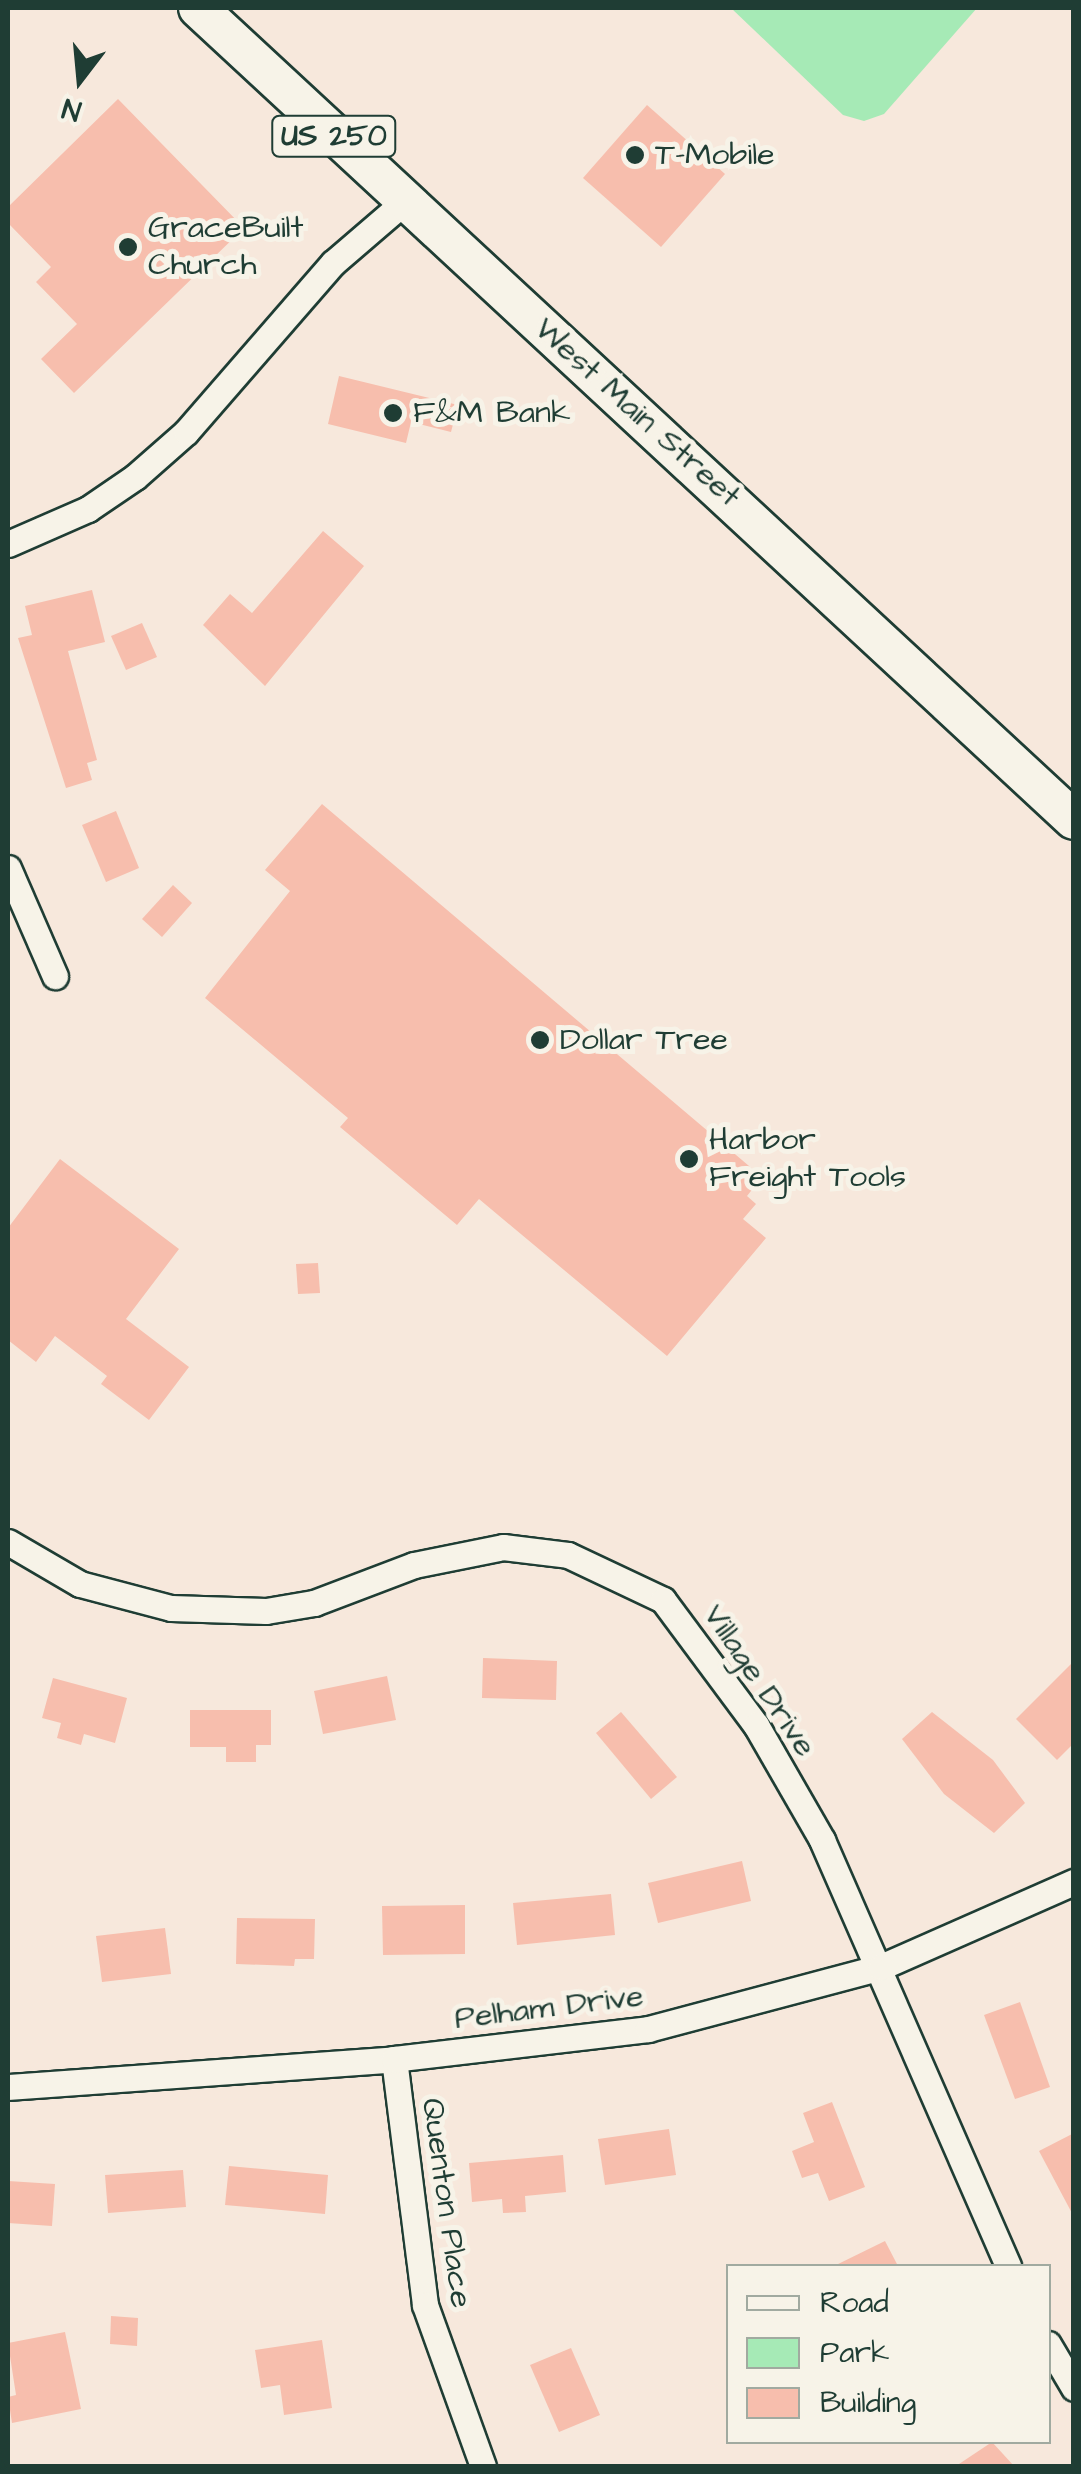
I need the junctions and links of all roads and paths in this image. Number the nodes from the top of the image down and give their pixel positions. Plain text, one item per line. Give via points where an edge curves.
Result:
1 (198, 8) edge
2 (404, 202) junction
3 (8, 544) edge
4 (1074, 820) edge
5 (8, 868) edge
6 (56, 976) dead end
7 (8, 1542) edge
8 (1074, 1882) edge
9 (881, 1967) junction
10 (394, 2059) junction
11 (8, 2087) edge
12 (1007, 2264) edge
13 (1051, 2349) edge
14 (1074, 2388) edge
15 (483, 2466) edge

1 - 2 main road, West Main Street / US 250
2 - 3 street via 333,262 186,432 135,478 88,509
2 - 4 main road, West Main Street / US 250
5 - 6 street
7 - 9 street, Village Drive via 117,1597 225,1612 314,1603 414,1565 503,1547 568,1555 636,1582 663,1600 756,1725 822,1840
8 - 9 street, Pelham Drive
9 - 10 street, Pelham Drive via 648,2030
9 - 12 street, Village Drive via 925,2086
10 - 11 street, Pelham Drive
10 - 15 street, Quenton Place via 424,2304
13 - 14 street

